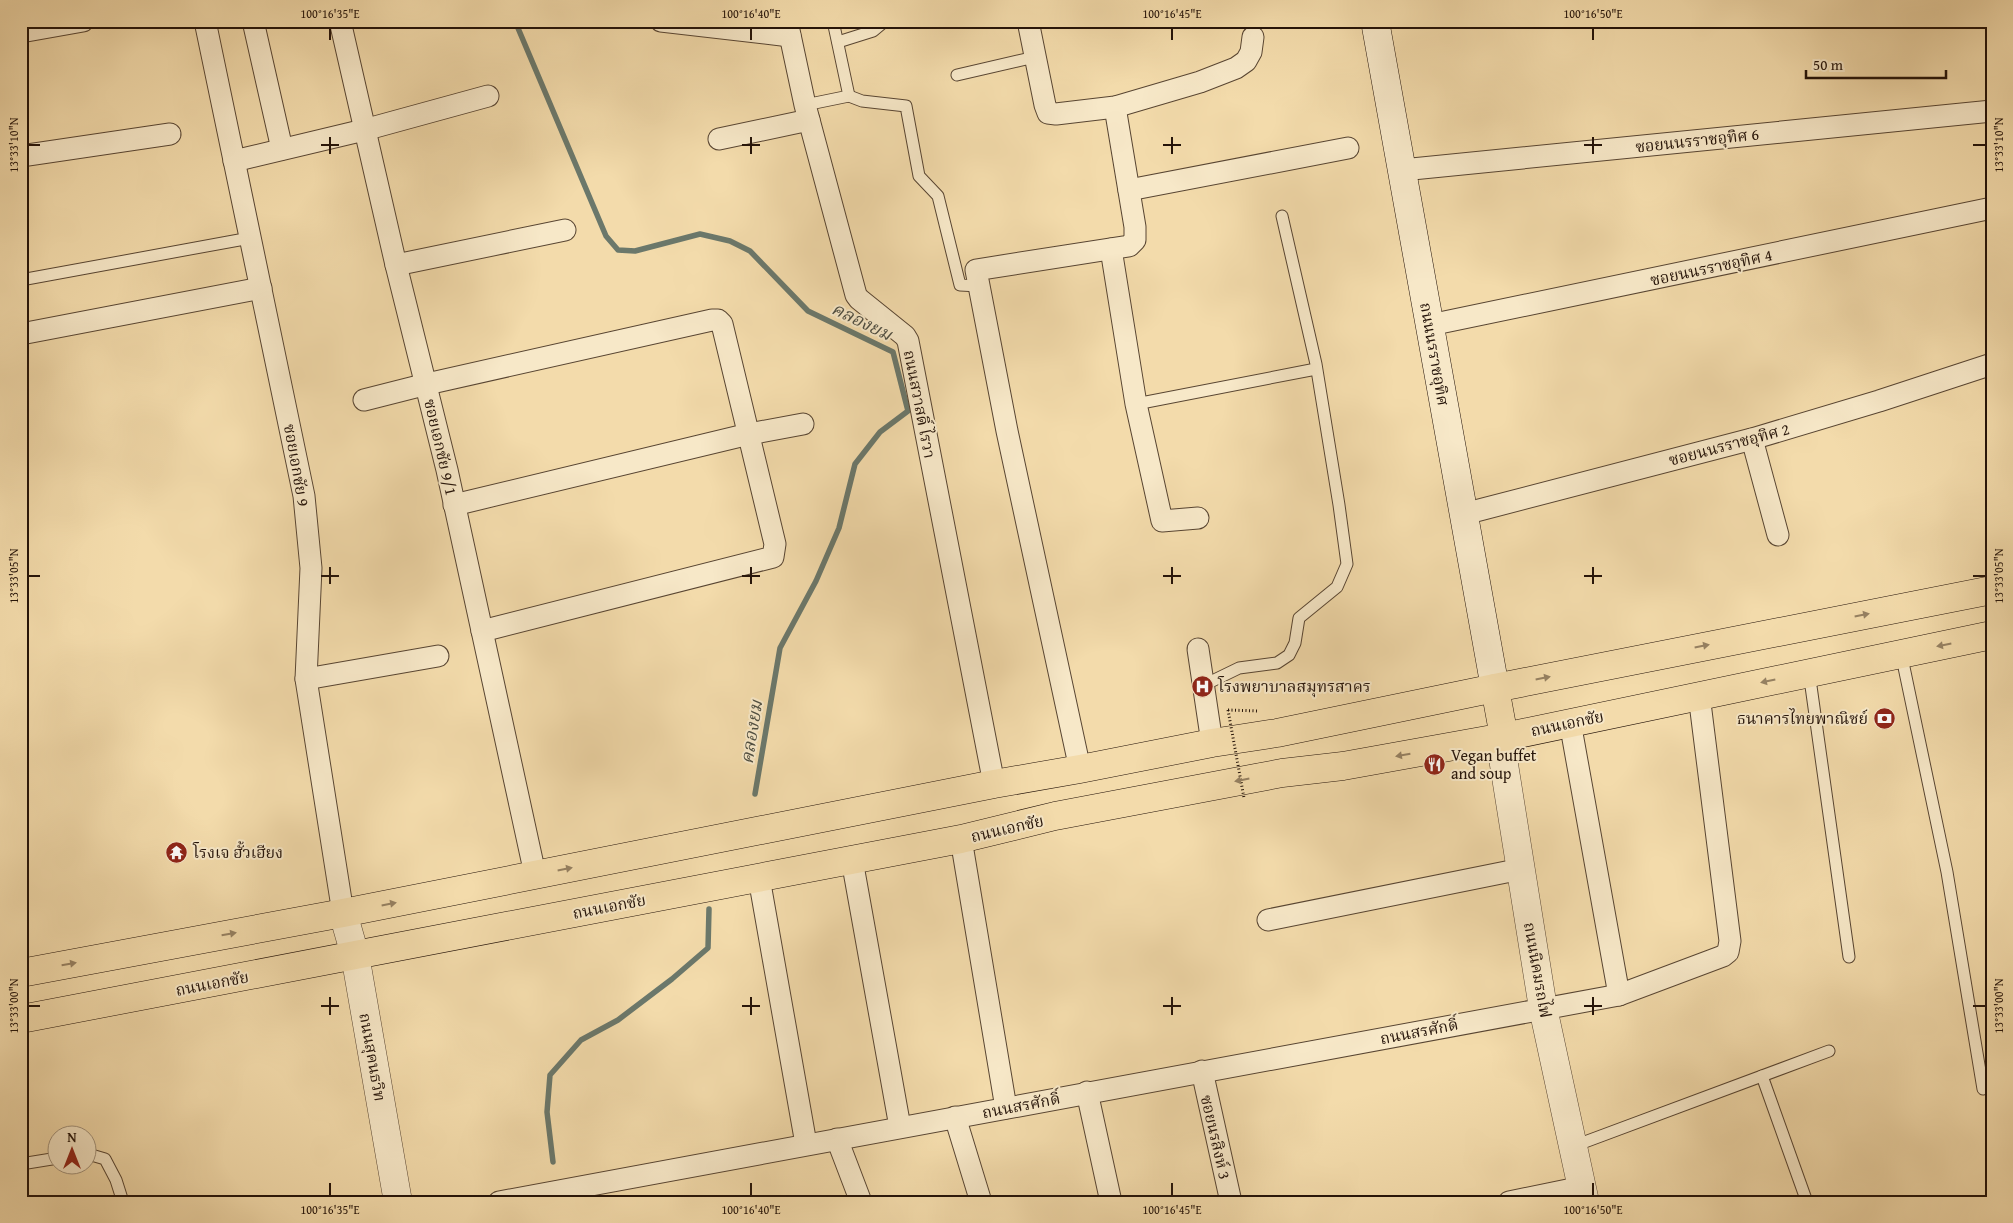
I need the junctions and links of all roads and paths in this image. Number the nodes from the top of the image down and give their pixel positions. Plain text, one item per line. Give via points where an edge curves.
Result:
1 (82, 21) edge
2 (205, 21) edge
3 (253, 21) edge
4 (340, 21) edge
5 (661, 21) edge
6 (833, 21) edge
7 (884, 21) edge
8 (1028, 21) edge
9 (1376, 21) edge
10 (788, 29) edge
11 (21, 32) edge
12 (1253, 37) dead end
13 (838, 42) junction
14 (1035, 56) junction
15 (957, 75) dead end
16 (488, 96) dead end
17 (849, 96) junction
18 (1115, 107) junction
19 (1992, 111) edge
20 (807, 113) junction
21 (364, 130) junction
22 (170, 134) dead end
23 (719, 139) dead end
24 (1348, 148) dead end
25 (282, 149) junction
26 (21, 156) edge
27 (234, 161) junction
28 (1402, 170) junction
29 (1128, 190) junction
30 (1992, 208) edge
31 (1282, 216) dead end
32 (565, 230) dead end
33 (250, 238) junction
34 (1111, 249) junction
35 (396, 265) junction
36 (21, 280) edge
37 (979, 286) junction
38 (261, 288) junction
39 (1430, 325) junction
40 (21, 334) edge
41 (1992, 364) edge
42 (1316, 369) junction
43 (427, 384) junction
44 (364, 400) dead end
45 (1136, 404) junction
46 (803, 424) dead end
47 (749, 434) junction
48 (1752, 439) junction
49 (454, 505) junction
50 (1464, 514) junction
51 (1198, 518) dead end
52 (1778, 536) dead end
53 (1992, 590) edge
54 (482, 630) junction
55 (1992, 635) edge
56 (1198, 649) dead end
57 (1901, 653) junction
58 (438, 656) dead end
59 (1809, 672) junction
60 (306, 679) junction
61 (1204, 685) junction
62 (1495, 688) junction
63 (1699, 695) junction
64 (1228, 710) dead end
65 (1570, 722) junction
66 (1504, 737) junction
67 (1212, 743) junction
68 (1080, 769) junction
69 (994, 784) junction
70 (1244, 798) dead end
71 (961, 839) junction
72 (852, 860) junction
73 (1521, 869) junction
74 (535, 874) junction
75 (759, 878) junction
76 (343, 913) junction
77 (1268, 920) dead end
78 (355, 955) junction
79 (1849, 957) dead end
80 (21, 973) edge
81 (1619, 995) junction
82 (1544, 1008) junction
83 (21, 1020) edge
84 (1829, 1051) dead end
85 (1202, 1071) junction
86 (1762, 1076) junction
87 (1983, 1089) dead end
88 (1087, 1092) junction
89 (1006, 1108) junction
90 (956, 1117) junction
91 (900, 1128) junction
92 (837, 1139) junction
93 (806, 1144) junction
94 (1574, 1146) junction
95 (98, 1157) edge
96 (48, 1160) edge
97 (21, 1164) edge
98 (1584, 1194) edge
99 (537, 1198) edge
100 (1992, 1200) edge
101 (123, 1202) edge
102 (398, 1202) edge
103 (499, 1202) edge
104 (861, 1202) edge
105 (981, 1202) edge
106 (1112, 1202) edge
107 (1231, 1202) edge
108 (1509, 1202) edge
109 (1807, 1202) edge
110 (1988, 1202) edge

1 - 11 street
2 - 27 street, ซอยเอกชัย 9
3 - 25 street
4 - 21 street, ซอยเอกชัย 9/1
5 - 10 street
6 - 13 lane
7 - 13 lane via 873,31
8 - 14 street
9 - 28 street, ถนนนรราชอุทิศ
10 - 20 street, ถนนสวาสดิ์ ไรวา
12 - 18 street via 1251,52 1246,61 1236,68
13 - 17 lane
14 - 15 lane
14 - 18 street via 1048,113
16 - 21 street
17 - 20 lane
17 - 37 lane via 906,106 919,176 938,196 960,285
18 - 29 street
19 - 28 street, ซอยนนรราชอุทิศ 6
20 - 23 street
20 - 69 street, ถนนสวาสดิ์ ไรวา via 856,295 908,341
21 - 25 street
21 - 35 street, ซอยเอกชัย 9/1
22 - 26 street
24 - 29 street
25 - 27 street
27 - 33 street, ซอยเอกชัย 9
28 - 39 street, ถนนนรราชอุทิศ
29 - 34 street via 1135,240 1128,246
30 - 39 street, ซอยนนรราชอุทิศ 4
31 - 42 lane
32 - 35 street
33 - 36 lane
33 - 38 street, ซอยเอกชัย 9
34 - 37 street via 976,270
34 - 45 street
35 - 43 street, ซอยเอกชัย 9/1
37 - 68 street
38 - 40 street
38 - 60 street, ซอยเอกชัย 9 via 304,496 311,568
39 - 50 street, ถนนนรราชอุทิศ
41 - 48 street, ซอยนนรราชอุทิศ 2
42 - 45 lane
42 - 61 lane via 1347,564 1337,587 1300,618 1295,643 1288,655 1277,663 1238,668
43 - 44 street
43 - 47 street via 718,320 722,324
43 - 49 street, ซอยเอกชัย 9/1
45 - 51 street via 1162,521
46 - 47 street
47 - 49 street
47 - 54 street via 776,544 773,557
48 - 50 street, ซอยนนรราชอุทิศ 2
48 - 52 street
49 - 54 street, ซอยเอกชัย 9/1
50 - 62 street, ถนนนรราชอุทิศ
62 -> 53 main road
54 - 74 street, ซอยเอกชัย 9/1
55 -> 57 main road, ถนนเอกชัย
56 - 61 street
57 - 59 main road, ถนนเอกชัย
57 - 87 lane via 1948,872
58 - 60 street
59 -> 63 main road, ถนนเอกชัย
59 - 79 lane
60 - 76 street, ซอยเอกชัย 9
61 - 67 street
62 - 66 main road
62 - 67 main road via 1277,733
63 - 65 main road, ถนนเอกชัย
63 - 81 street, ถนนสรศักดิ์ via 1730,946 1723,956
64 - 70 path, bridge
65 - 66 main road, ถนนเอกชัย
65 - 81 street
66 -> 71 main road, ถนนเอกชัย via 1343,766 1282,773 1055,816
66 - 73 street, ถนนนิคมรถไฟ via 1502,752
67 - 68 main road
68 - 69 main road
74 -> 69 main road
71 - 72 main road, ถนนเอกชัย
71 - 89 street
72 - 75 main road, ถนนเอกชัย
72 - 91 street
73 - 77 street
73 - 82 street, ถนนนิคมรถไฟ
76 -> 74 main road
75 - 78 main road, ถนนเอกชัย
75 - 93 street
76 - 78 street, ถนนสุคนธวิท
80 -> 76 main road
78 - 83 main road, ถนนเอกชัย
78 - 102 street, ถนนสุคนธวิท
81 - 82 street, ถนนสรศักดิ์
82 - 85 street, ถนนสรศักดิ์
82 - 94 street, ถนนนิคมรถไฟ
84 - 86 lane
85 - 88 street, ถนนสรศักดิ์
85 - 107 street, ซอยนรสิงห์ 3
86 - 94 lane
86 - 109 lane
88 - 89 street, ถนนสรศักดิ์
88 - 106 street
89 - 90 street, ถนนสรศักดิ์
90 - 91 street, ถนนสรศักดิ์
90 - 105 street
91 - 92 street, ถนนสรศักดิ์
92 - 93 street, ถนนสรศักดิ์
92 - 104 street
93 - 99 street, ถนนสรศักดิ์
94 - 98 street, ถนนนิคมรถไฟ
95 - 101 lane via 105,1159
96 - 97 lane
98 - 108 street
99 - 103 street, ถนนสรศักดิ์
100 - 110 lane

